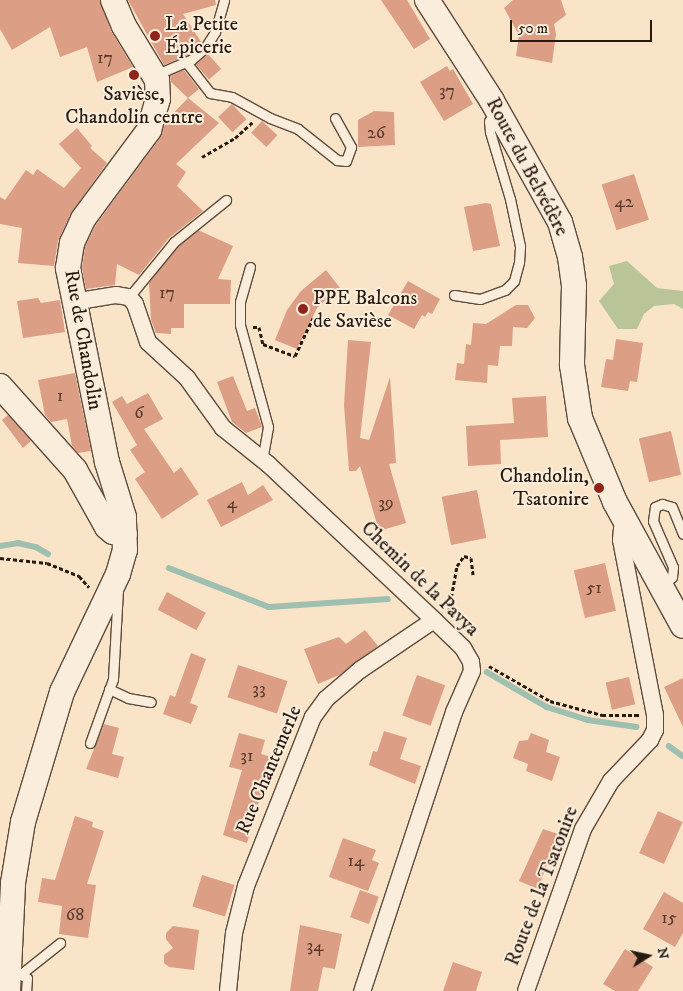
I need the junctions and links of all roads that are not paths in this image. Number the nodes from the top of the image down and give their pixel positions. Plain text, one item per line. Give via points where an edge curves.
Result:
1 (113, 0) edge
2 (224, 0) edge
3 (427, 0) edge
4 (186, 62) junction
5 (154, 75) junction
6 (498, 110) junction
7 (335, 118) dead end
8 (226, 200) dead end
9 (250, 267) dead end
10 (454, 295) dead end
11 (129, 297) junction
12 (73, 302) junction
13 (0, 386) edge
14 (262, 460) junction
15 (628, 524) junction
16 (125, 534) junction
17 (683, 534) edge
18 (114, 582) junction
19 (662, 586) junction
20 (438, 623) junction
21 (683, 626) edge
22 (109, 689) junction
23 (151, 702) dead end
24 (90, 742) dead end
25 (60, 943) dead end
26 (13, 978) edge
27 (26, 991) edge
28 (228, 991) edge
29 (362, 991) edge
30 (526, 991) edge

1 - 5 street, Rue de Chandolin via 124,26
2 - 4 lane via 210,41
3 - 6 street, Route du Belvédère
4 - 5 lane
4 - 7 lane via 210,93 232,97 306,134 337,160 346,161 351,147
5 - 12 street, Rue de Chandolin via 158,98 149,130 95,200 74,236 68,268
6 - 10 lane via 489,121 490,132 510,199 520,246 519,262 514,280 505,290 480,299
6 - 15 street, Route du Belvédère via 565,234 574,286 572,365 575,398 596,462
8 - 11 lane via 174,242
9 - 14 lane via 240,302 240,330 268,427
11 - 12 street via 116,295
11 - 14 street, Chemin de la Pavya via 135,304 150,346 187,378 233,439
12 - 16 street, Rue de Chandolin
13 - 16 street via 75,470 107,527
14 - 20 street, Chemin de la Pavya
15 - 19 street, Route du Belvédère
15 - 30 street, Route de la Tsatonire via 622,529 621,540 655,715 650,740 611,781 583,829
16 - 18 street, Rue de Chandolin via 124,558
17 - 19 lane via 672,507 662,504 656,507 654,521 673,567 672,578
18 - 22 lane via 120,592
18 - 26 street, Rue de Chandolin via 68,676 24,822 13,882
19 - 21 street, Route du Belvédère
20 - 28 street, Rue Chantemerle via 360,670 326,699 313,717 246,886 234,933
20 - 29 street, Chemin de la Pavya via 463,648 472,671 454,712
22 - 23 lane via 128,698
22 - 24 lane
25 - 26 lane
26 - 27 lane via 27,978

